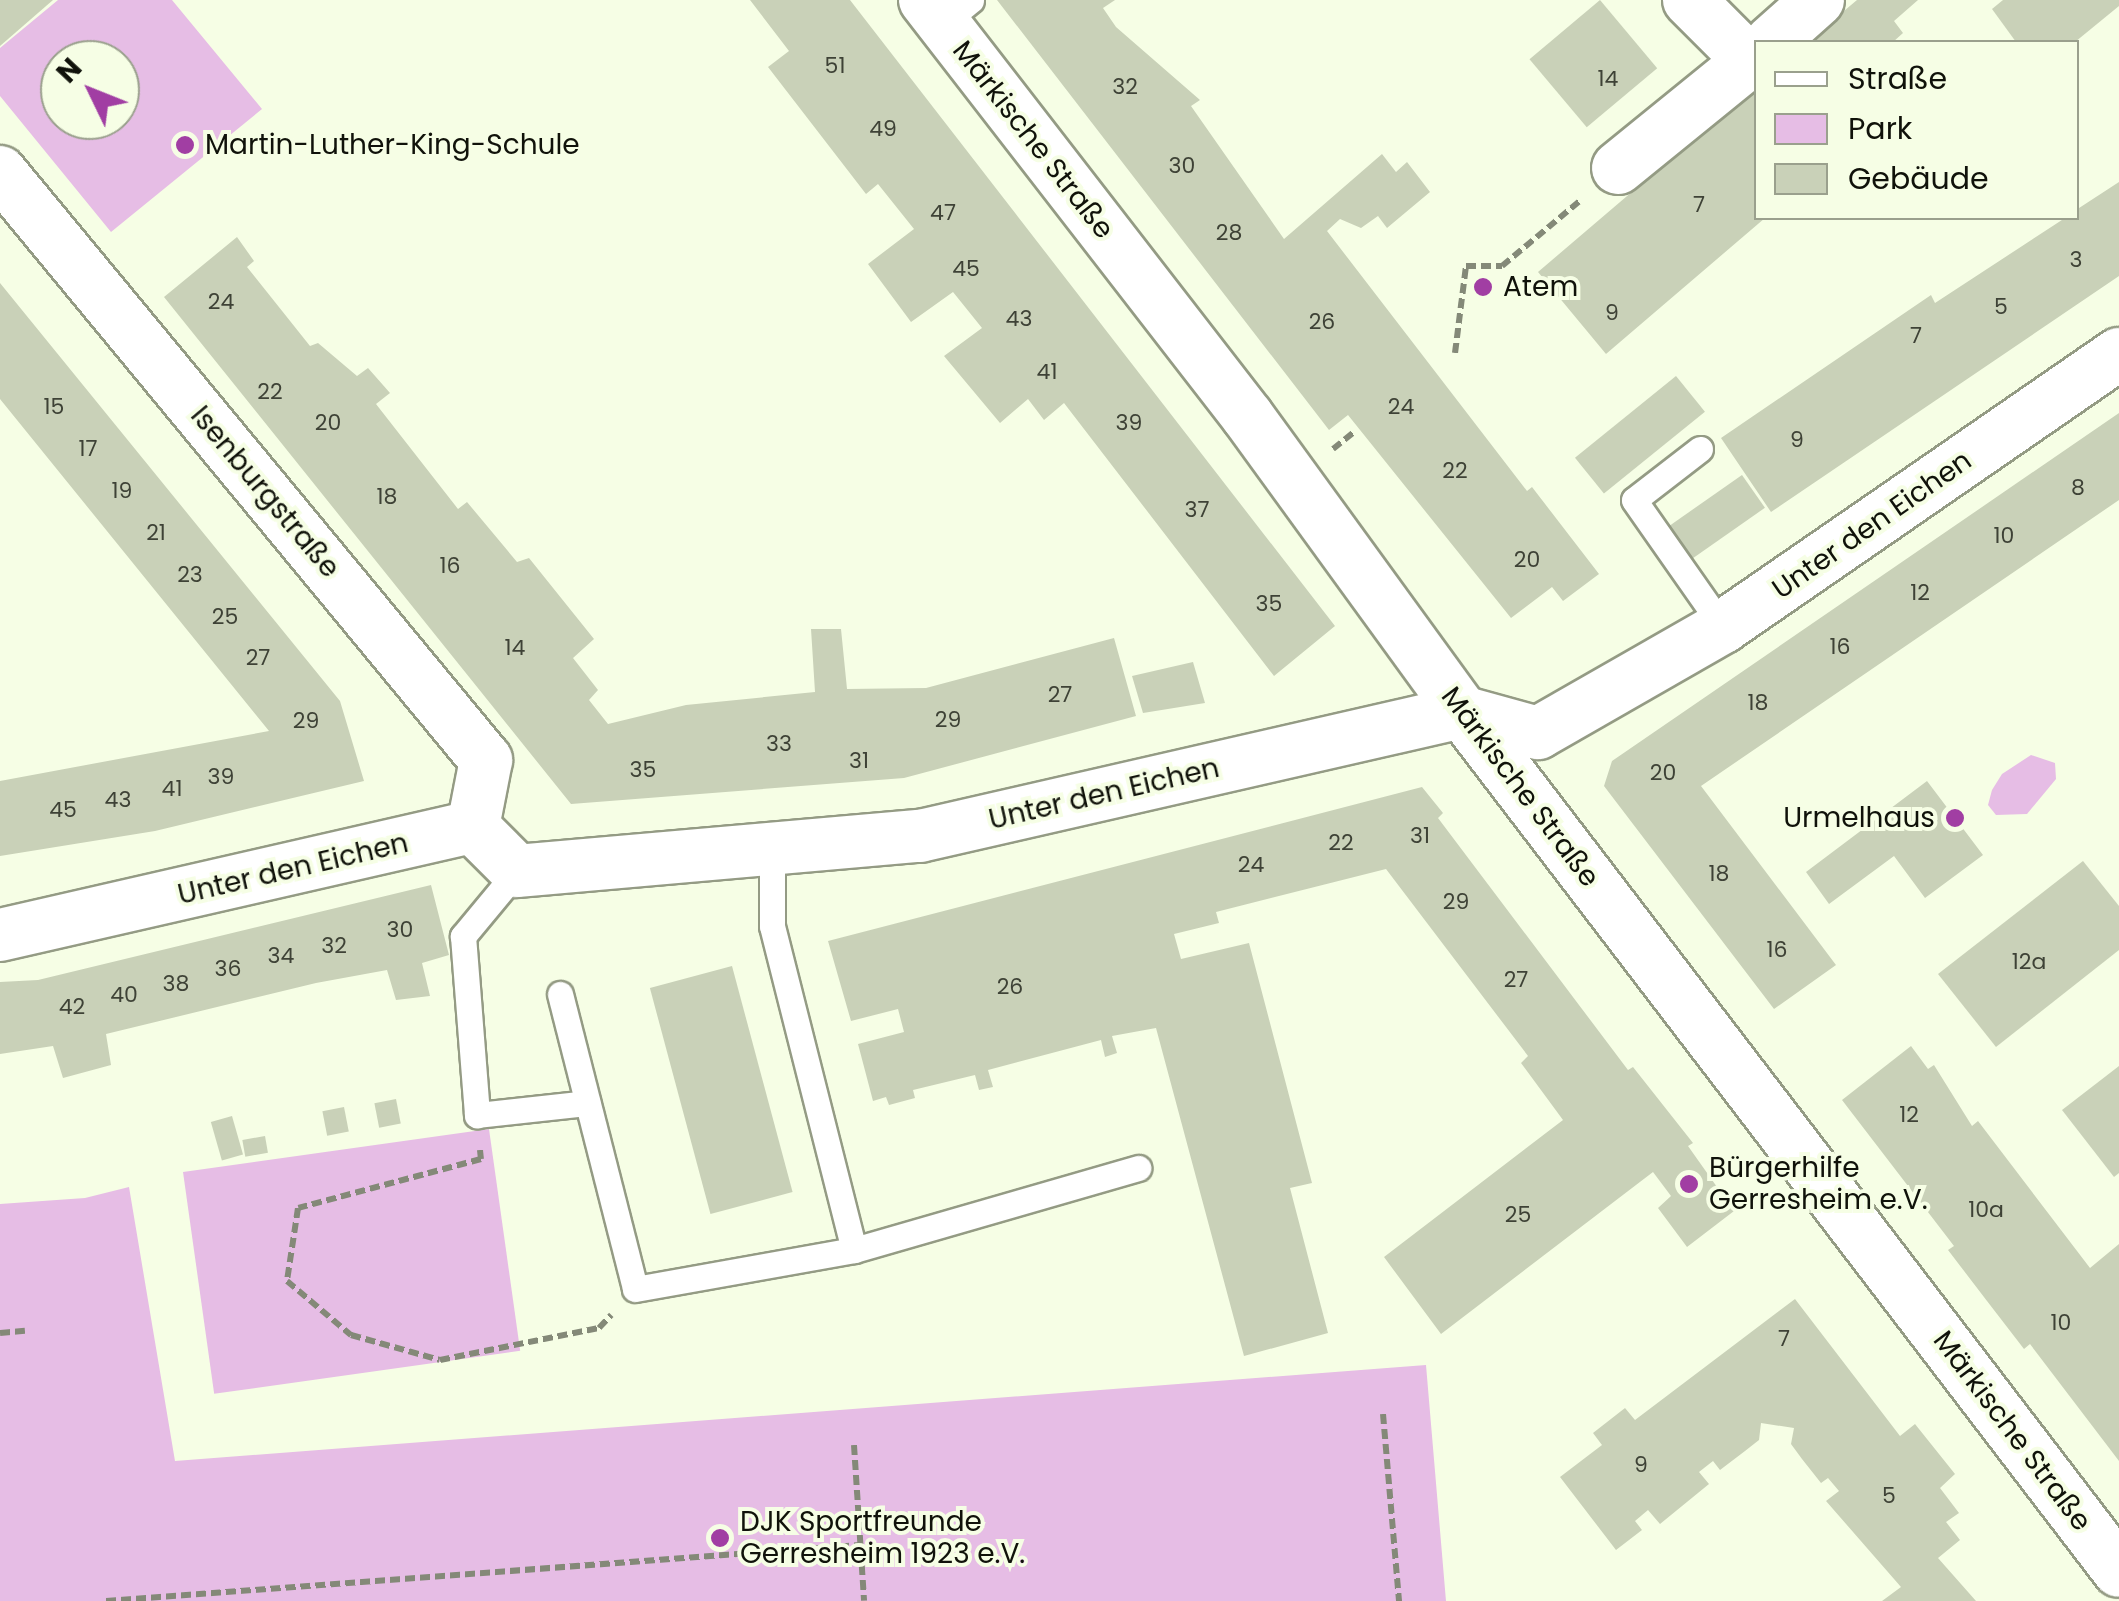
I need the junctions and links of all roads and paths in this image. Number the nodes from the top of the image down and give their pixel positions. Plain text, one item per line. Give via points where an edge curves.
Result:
1 (1689, 0) edge
2 (1818, 0) edge
3 (946, 8) edge
4 (1773, 40) edge
5 (1754, 49) edge
6 (1754, 57) edge
7 (1618, 168) joint
8 (0, 172) edge
9 (1454, 352) dead end
10 (2119, 354) edge
11 (1700, 448) dead end
12 (1723, 628) junction
13 (1462, 712) junction
14 (473, 827) junction
15 (772, 847) junction
16 (517, 871) junction
17 (0, 935) edge
18 (560, 994) dead end
19 (587, 1102) junction
20 (477, 1114) junction
21 (1138, 1168) dead end
22 (854, 1250) junction
23 (635, 1288) junction
24 (25, 1331) dead end
25 (0, 1333) edge
26 (1383, 1414) dead end
27 (854, 1445) dead end
28 (860, 1545) junction
29 (2119, 1572) edge
30 (106, 1601) edge
31 (864, 1601) edge
32 (1399, 1601) edge

1 - 5 street
2 - 4 street
3 - 13 street, Märkische Straße
6 - 7 street
7 - 9 path via 1502,266 1466,266
8 - 14 street, Isenburgstraße via 486,760
10 - 12 street, Unter den Eichen
11 - 12 lane via 1634,500
12 - 13 street, Unter den Eichen via 1538,733
13 - 15 street, Unter den Eichen via 920,836
13 - 29 street, Märkische Straße
14 - 16 street
14 - 17 street, Unter den Eichen
15 - 16 street, Unter den Eichen
15 - 22 lane via 772,926
16 - 20 lane via 462,936
18 - 19 lane
19 - 20 lane
19 - 23 lane
20 - 23 path via 481,1159 298,1208 287,1281 352,1336 440,1360 599,1328
21 - 22 lane
22 - 23 lane
24 - 25 path
26 - 32 path
27 - 28 path
28 - 30 path
28 - 31 path

